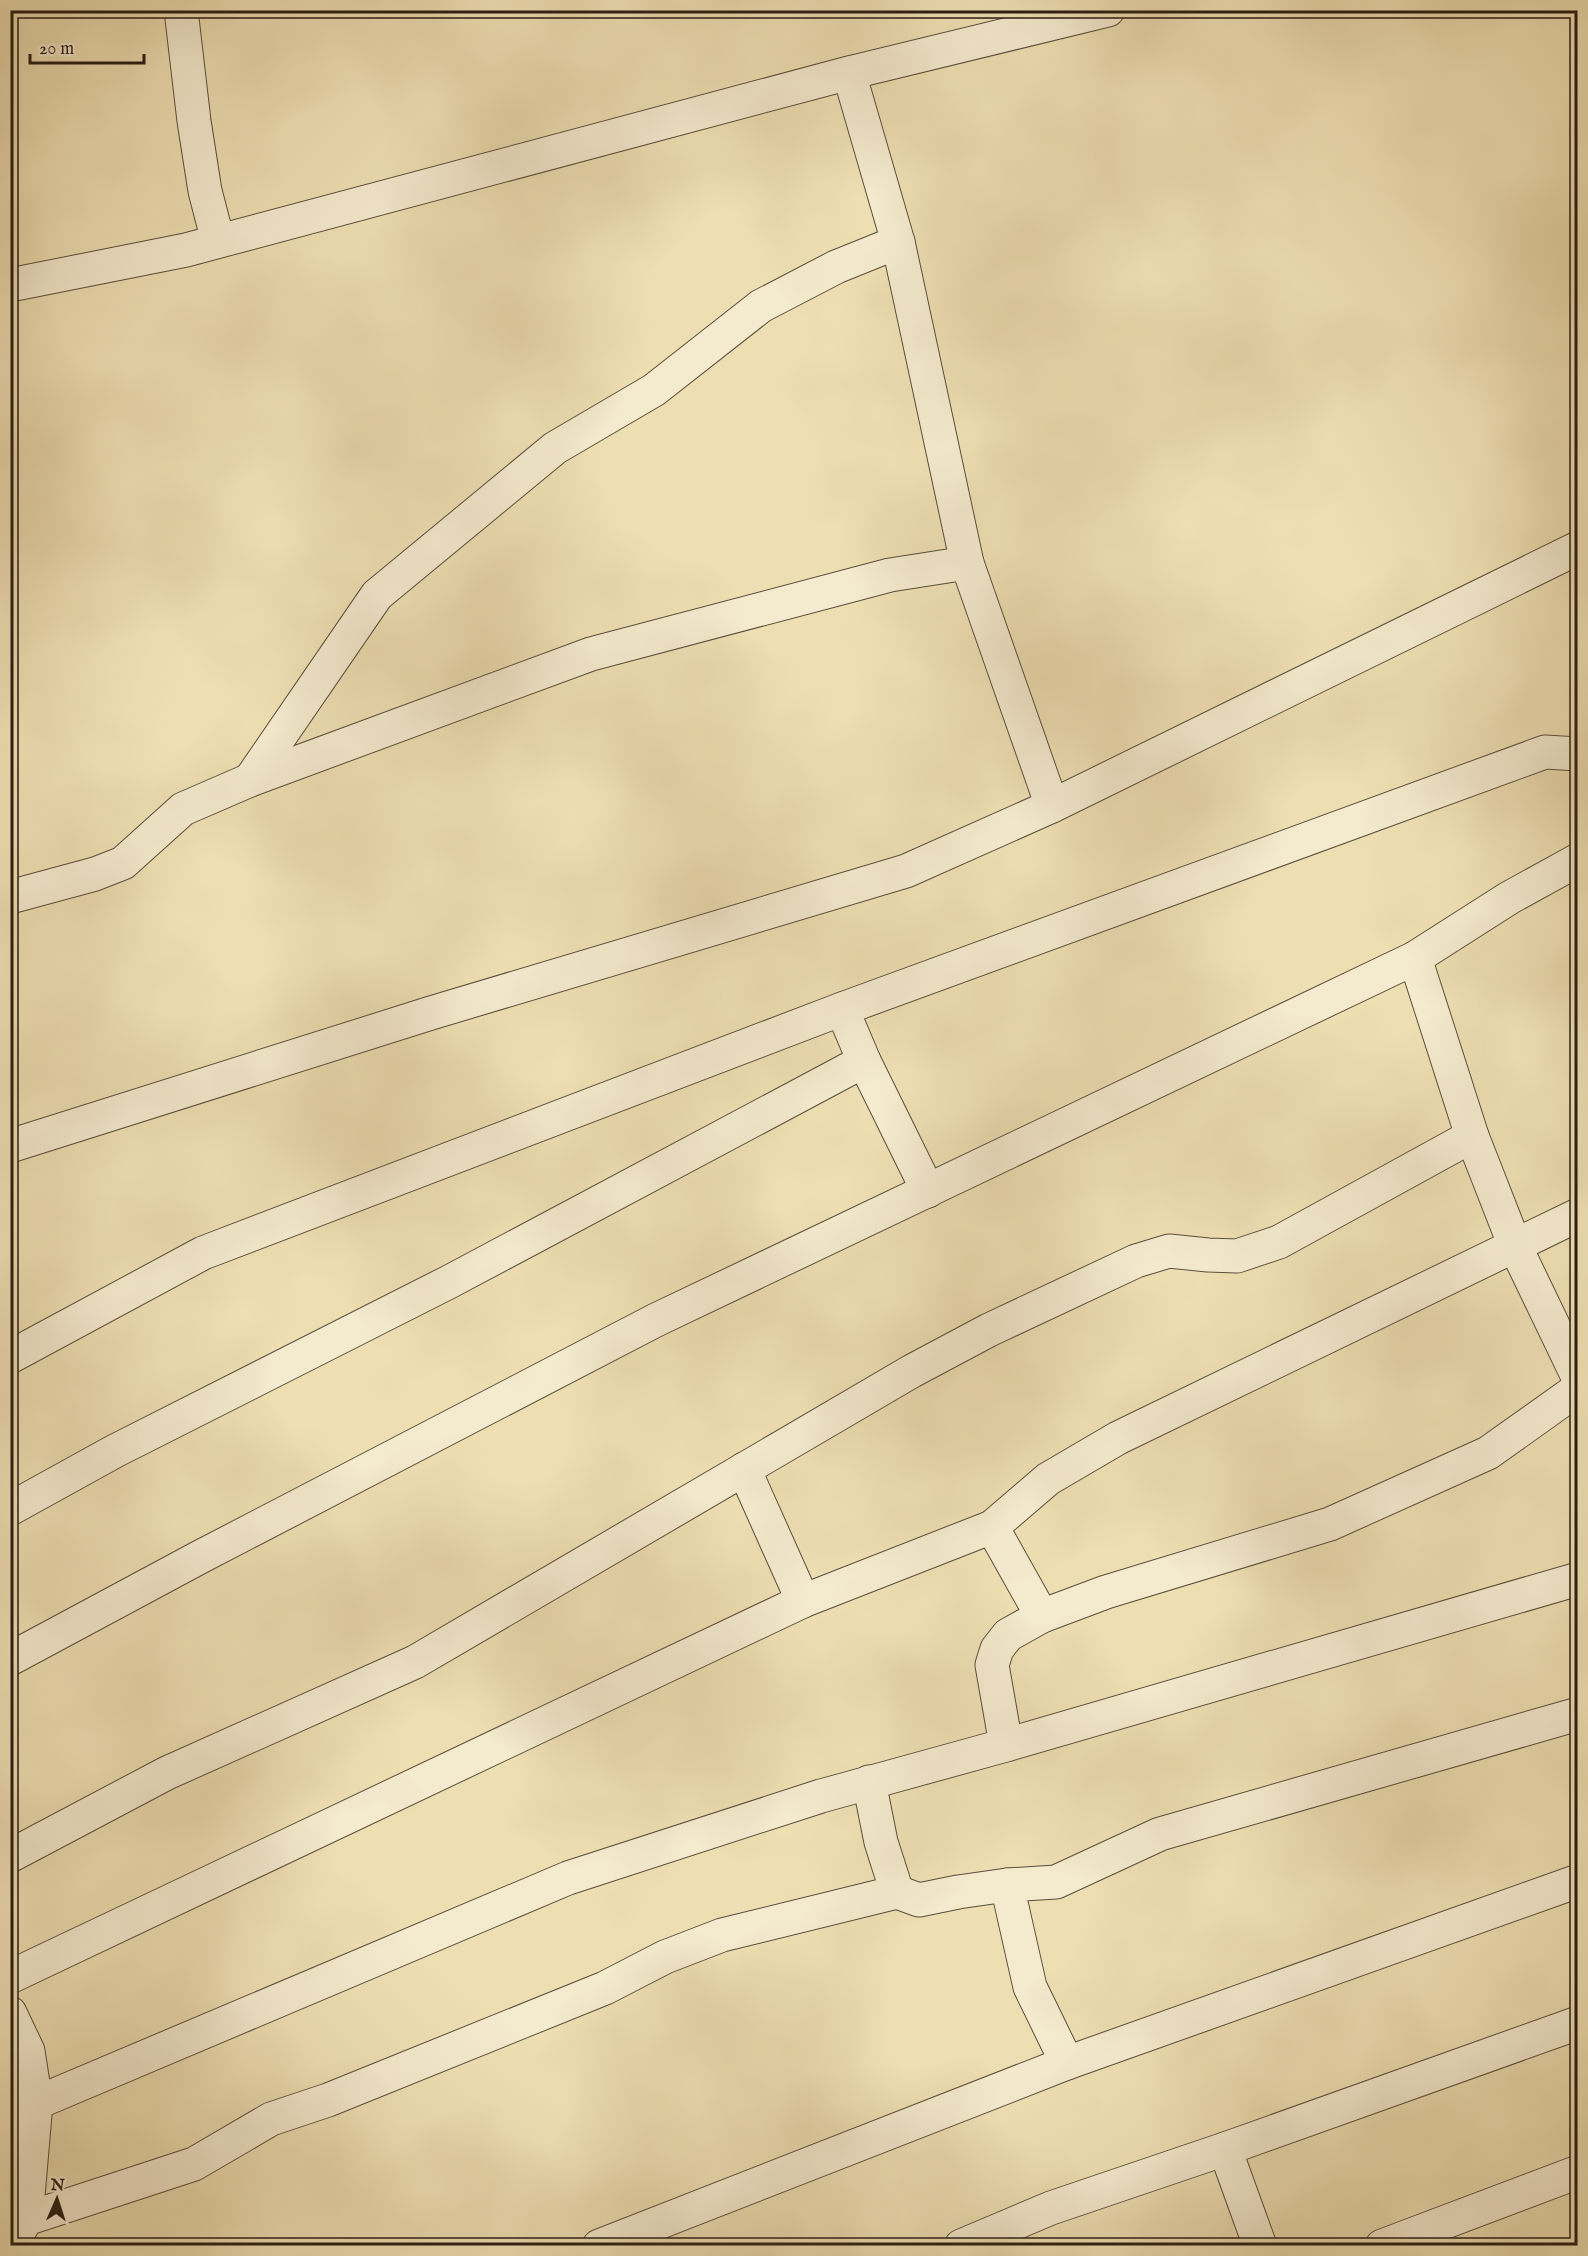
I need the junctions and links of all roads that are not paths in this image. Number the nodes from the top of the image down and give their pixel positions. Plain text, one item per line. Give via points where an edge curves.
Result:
1 (181, 10) edge
2 (1108, 10) edge
3 (849, 73) junction
4 (218, 241) junction
5 (898, 242) junction
6 (10, 285) edge
7 (1578, 548) edge
8 (967, 563) junction
9 (1578, 754) edge
10 (250, 780) junction
11 (1052, 806) junction
12 (1578, 860) edge
13 (10, 897) edge
14 (1415, 958) junction
15 (842, 1009) junction
16 (864, 1061) junction
17 (1472, 1136) junction
18 (10, 1146) edge
19 (927, 1191) junction
20 (1578, 1215) edge
21 (1515, 1246) junction
22 (10, 1357) edge
23 (1578, 1377) edge
24 (1578, 1389) edge
25 (744, 1469) junction
26 (10, 1509) edge
27 (992, 1527) junction
28 (1578, 1579) edge
29 (804, 1601) junction
30 (1042, 1616) junction
31 (10, 1659) edge
32 (1578, 1714) edge
33 (1006, 1745) junction
34 (869, 1782) junction
35 (10, 1856) edge
36 (1578, 1881) edge
37 (1007, 1886) junction
38 (897, 1892) junction
39 (10, 1977) edge
40 (10, 2013) edge
41 (1578, 2023) edge
42 (1067, 2063) junction
43 (23, 2108) edge
44 (1225, 2149) junction
45 (1578, 2172) edge
46 (19, 2232) edge
47 (598, 2246) edge
48 (961, 2246) edge
49 (1260, 2246) edge
50 (1382, 2246) edge

1 - 4 street via 201,168
2 - 3 street
3 - 4 street
3 - 5 street
4 - 6 street
5 - 8 street
5 - 10 street via 836,267 761,306 654,390 555,448 377,595
7 - 11 street
8 - 10 street via 890,575 591,654
8 - 11 street
9 - 15 street via 1545,752
10 - 13 street via 183,809 123,863
11 - 18 street via 906,871 431,1013
12 - 14 street
14 - 17 street
14 - 19 street
15 - 16 street
15 - 22 street via 203,1252
16 - 19 street
16 - 26 street
17 - 21 street
17 - 25 street via 1279,1242 1237,1256 1169,1251 1136,1261 912,1371
19 - 31 street via 646,1326
20 - 21 street
21 - 23 street
21 - 27 street via 1118,1438 1048,1479
24 - 30 street via 1488,1453 1330,1524 1106,1592
25 - 29 street
25 - 35 street via 415,1662 167,1773
27 - 29 street
27 - 30 street
28 - 33 street
29 - 39 street
30 - 33 street via 1008,1635 994,1657 992,1665
32 - 37 street via 1160,1834 1056,1882
33 - 34 street
34 - 38 street via 881,1842
34 - 43 street via 568,1878
36 - 42 street
37 - 38 street via 918,1900
37 - 42 street via 1030,1987
38 - 46 street via 713,1939 665,1957 605,1988 328,2100 271,2119 194,2164
40 - 43 street via 28,2051
41 - 44 street
42 - 47 street
43 - 46 street
44 - 48 street via 1051,2208
44 - 49 street
45 - 50 street

